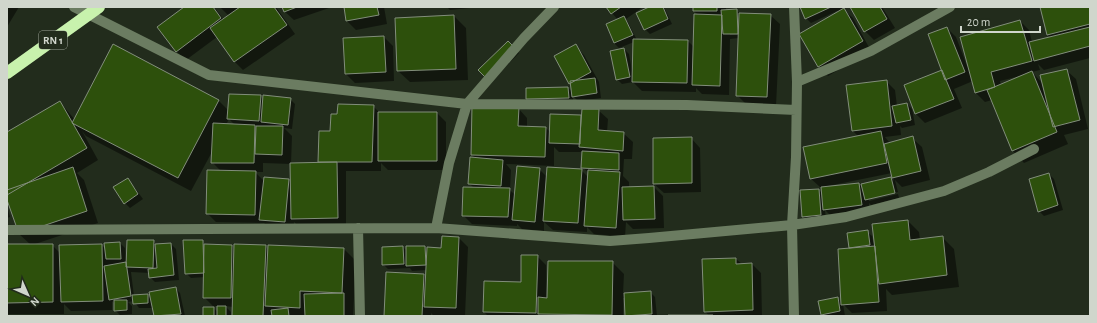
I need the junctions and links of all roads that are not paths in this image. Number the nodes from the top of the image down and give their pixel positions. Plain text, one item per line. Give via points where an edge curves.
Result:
1 (74, 7) edge
2 (99, 7) edge
3 (554, 7) edge
4 (794, 7) edge
5 (950, 7) edge
6 (88, 15) junction
7 (7, 73) edge
8 (797, 82) junction
9 (467, 104) junction
10 (796, 110) junction
11 (1034, 149) dead end
12 (792, 225) junction
13 (358, 228) junction
14 (436, 228) junction
15 (7, 230) edge
16 (360, 316) edge
17 (794, 316) edge

1 - 6 street
2 - 6 highway, RN 1
3 - 9 street
4 - 8 street
5 - 8 street via 871,51
6 - 7 highway, RN 1
6 - 9 street via 209,75
8 - 10 street
9 - 10 street via 687,105
9 - 14 street via 449,163
10 - 12 street
11 - 12 street via 944,191 846,217
12 - 14 street via 610,241
12 - 17 street
13 - 14 street
13 - 15 street
13 - 16 street

